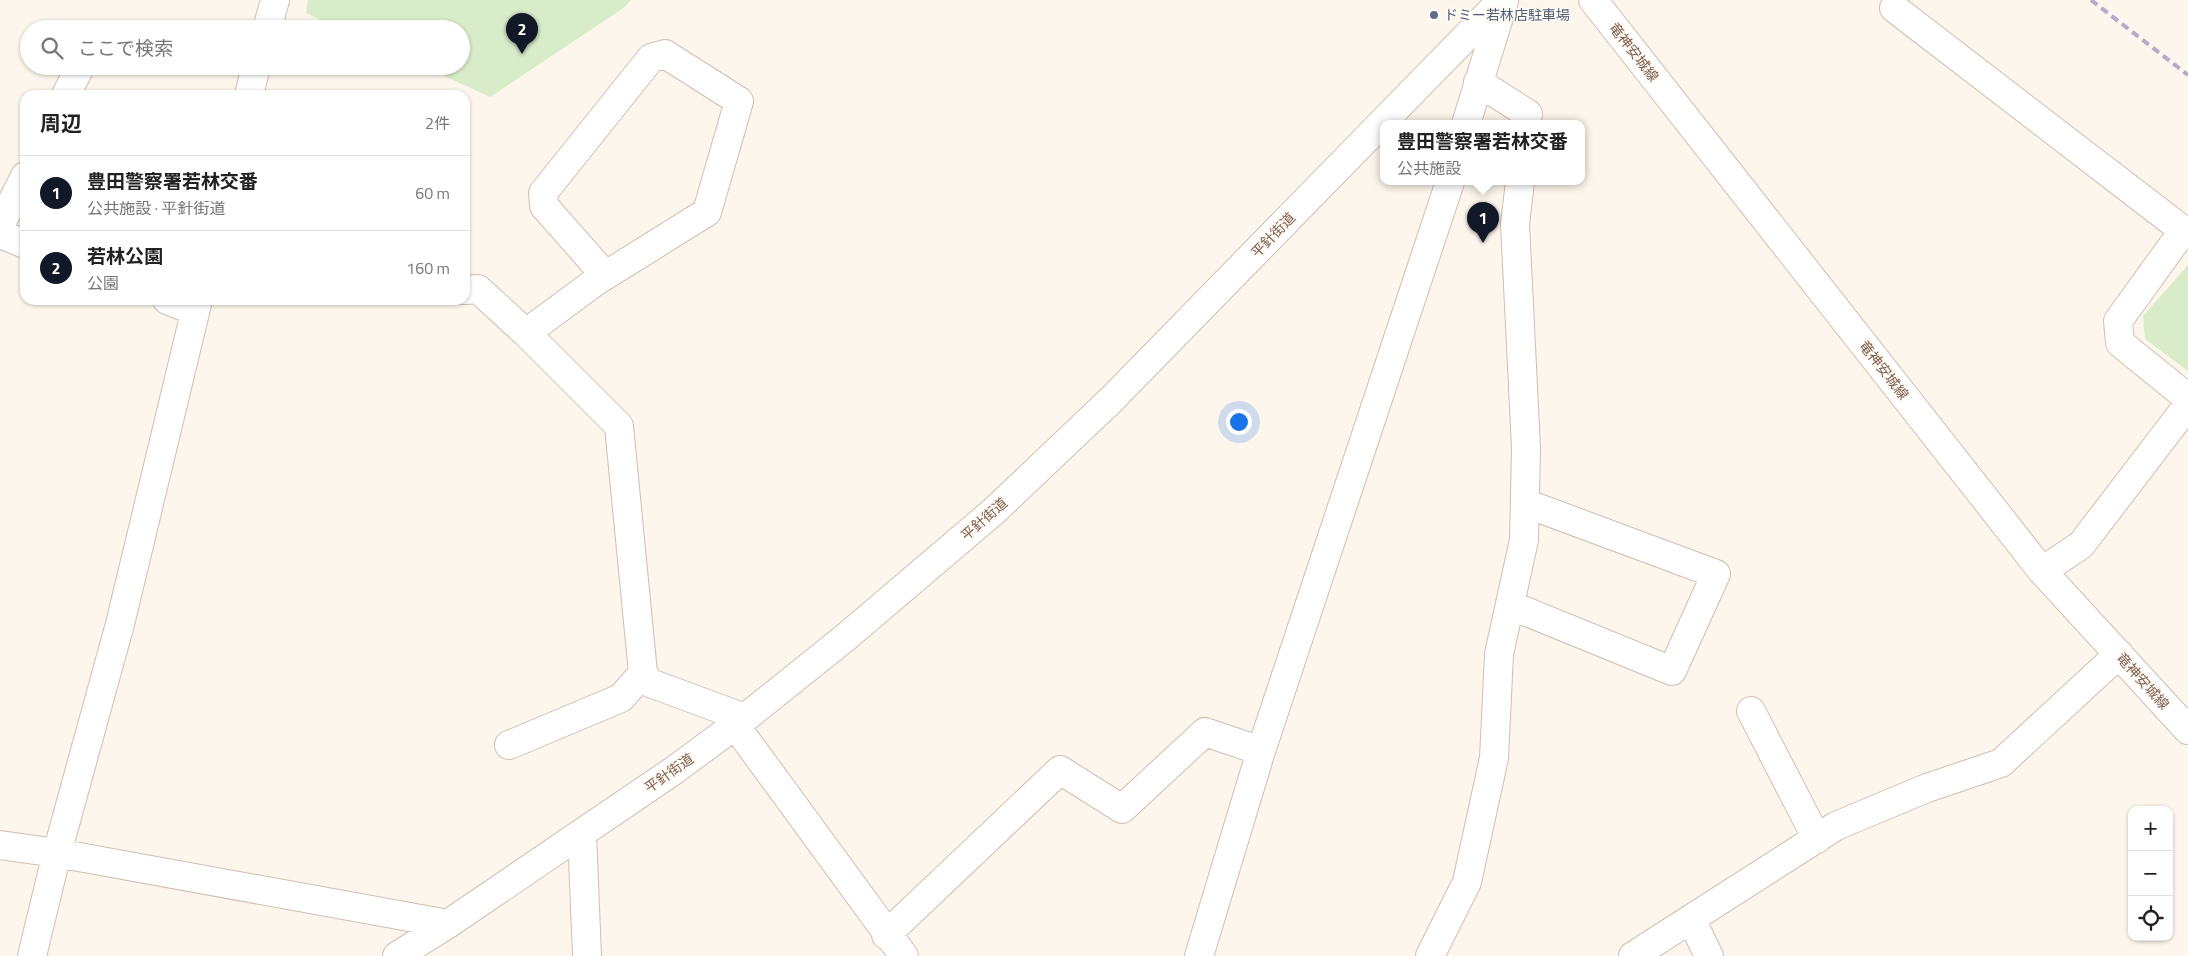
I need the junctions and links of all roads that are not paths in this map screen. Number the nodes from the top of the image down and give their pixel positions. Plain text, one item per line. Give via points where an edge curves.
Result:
1 (275, 0) edge
2 (1503, 0) edge
3 (1593, 0) edge
4 (1894, 8) dead end
5 (269, 20) edge
6 (76, 75) edge
7 (254, 75) edge
8 (1478, 82) junction
9 (68, 90) edge
10 (250, 90) edge
11 (1393, 120) edge
12 (1467, 120) edge
13 (1527, 120) edge
14 (1377, 137) edge
15 (1448, 185) edge
16 (1520, 185) edge
17 (20, 186) edge
18 (0, 226) edge
19 (2185, 232) edge
20 (0, 234) edge
21 (20, 242) edge
22 (605, 276) junction
23 (470, 290) edge
24 (196, 306) edge
25 (526, 333) junction
26 (2188, 398) edge
27 (2188, 405) edge
28 (1525, 503) junction
29 (2042, 571) junction
30 (1510, 605) junction
31 (2119, 654) junction
32 (643, 673) junction
33 (1751, 711) dead end
34 (740, 721) junction
35 (2188, 730) edge
36 (509, 744) dead end
37 (1261, 751) junction
38 (582, 833) junction
39 (1817, 839) junction
40 (0, 845) edge
41 (57, 853) junction
42 (1691, 919) junction
43 (448, 924) junction
44 (886, 935) junction
45 (32, 956) edge
46 (397, 956) edge
47 (587, 956) edge
48 (904, 956) edge
49 (1199, 956) edge
50 (1430, 956) edge
51 (1633, 956) edge
52 (1709, 956) edge

1 - 5 street
2 - 8 street
2 - 11 street, 平針街道
3 - 29 street, 竜神安城線
4 - 19 street
6 - 9 street
7 - 10 street
8 - 12 street
8 - 13 street via 1528,114
14 - 34 street, 平針街道 via 994,511 846,637
15 - 37 street
16 - 28 street via 1515,224 1526,448
17 - 18 street
19 - 26 street via 2118,321 2120,343
20 - 21 street
22 - 22 street via 707,212 739,101 665,54 651,58 544,193 544,206
22 - 25 street
23 - 25 street via 478,289
24 - 41 street via 120,624
25 - 32 street via 619,426
27 - 29 street via 2081,545
28 - 30 street via 1524,540
28 - 30 street via 1716,574 1672,671
29 - 31 street, 竜神安城線
30 - 50 street via 1499,654 1494,758 1467,882
31 - 35 street, 竜神安城線
31 - 39 street via 2001,763 1927,788 1836,826
32 - 34 street via 650,683
32 - 36 street via 621,698
33 - 39 street
34 - 38 street, 平針街道
34 - 44 street
37 - 44 street via 1205,732 1122,809 1060,770
37 - 49 street
38 - 43 street, 平針街道
38 - 47 street
39 - 42 street
40 - 41 street
41 - 43 street
41 - 45 street
42 - 51 street
42 - 52 street
43 - 46 street, 平針街道
44 - 48 street

